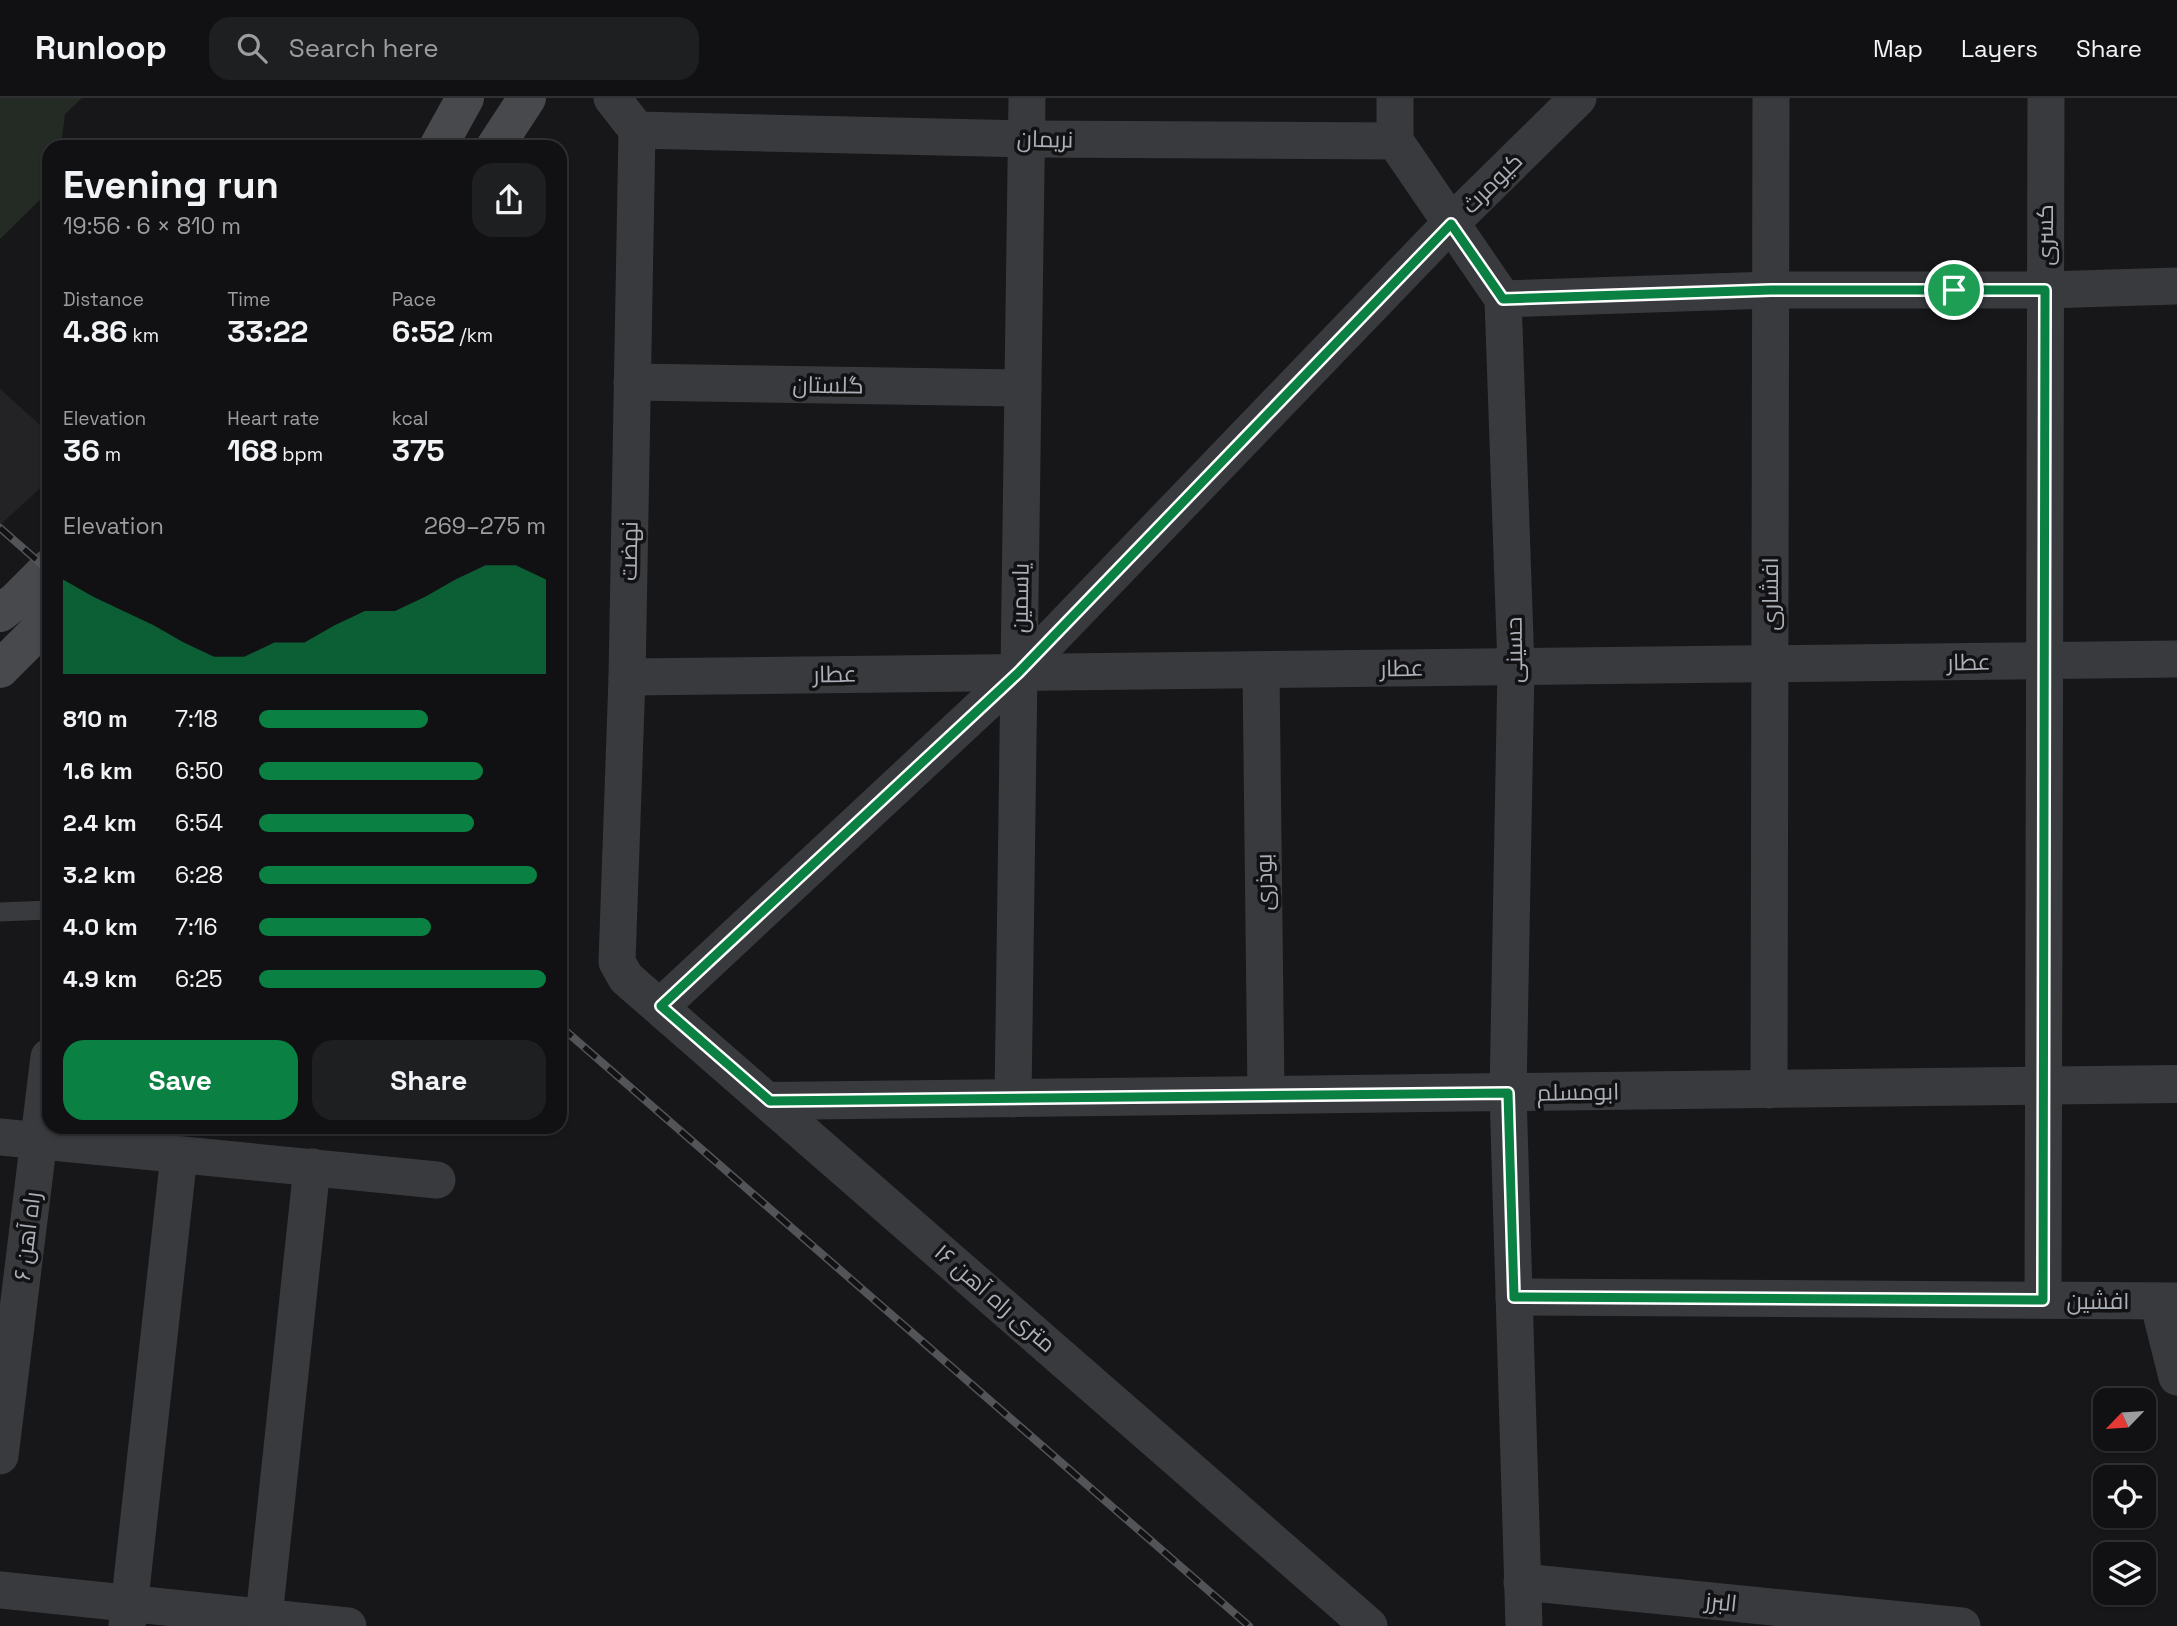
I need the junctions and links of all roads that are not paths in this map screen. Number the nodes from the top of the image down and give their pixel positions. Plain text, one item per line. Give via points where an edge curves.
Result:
1 (465, 98) edge
2 (527, 98) edge
3 (612, 98) edge
4 (1027, 98) edge
5 (1395, 98) edge
6 (1577, 98) edge
7 (1771, 98) edge
8 (2046, 98) edge
9 (637, 130) junction
10 (1027, 139) junction
11 (442, 140) edge
12 (500, 140) edge
13 (1395, 141) junction
14 (1451, 224) junction
15 (2177, 286) edge
16 (1771, 290) junction
17 (2045, 290) junction
18 (1503, 299) junction
19 (632, 382) junction
20 (1023, 388) junction
21 (42, 575) edge
22 (0, 613) edge
23 (42, 627) edge
24 (2177, 659) edge
25 (2045, 661) junction
26 (1770, 664) junction
27 (1516, 667) junction
28 (0, 669) edge
29 (1261, 670) junction
30 (1019, 672) junction
31 (626, 677) junction
32 (42, 910) edge
33 (0, 912) edge
34 (621, 970) joint
35 (661, 1006) junction
36 (2177, 1084) edge
37 (2044, 1086) junction
38 (1769, 1090) junction
39 (1508, 1093) junction
40 (1266, 1095) junction
41 (1013, 1099) junction
42 (770, 1101) junction
43 (42, 1116) edge
44 (0, 1137) edge
45 (39, 1141) junction
46 (179, 1154) junction
47 (312, 1167) junction
48 (437, 1180) dead end
49 (1514, 1297) junction
50 (2043, 1300) junction
51 (2168, 1301) edge
52 (2177, 1377) edge
53 (0, 1456) edge
54 (1522, 1582) junction
55 (0, 1590) edge
56 (1629, 1593) junction
57 (128, 1615) edge
58 (264, 1617) junction
59 (348, 1626) edge
60 (1369, 1626) edge
61 (1524, 1626) edge
62 (1669, 1626) edge
63 (1962, 1626) edge

1 - 11 main road
2 - 12 main road
3 - 9 street
4 - 10 street, یاسمین
5 - 13 street
6 - 14 street, کیومرث
7 - 16 street, افشاری
8 - 17 street, کسری
9 - 10 street, نریمان
9 - 19 street, نهضت
10 - 13 street, نریمان
10 - 20 street, یاسمین
13 - 14 street
14 - 18 street
14 - 30 street, کیومرث
15 - 17 street
16 - 17 street
16 - 18 street
16 - 26 street, افشاری
17 - 25 street, کسری
18 - 27 street, حسینی
19 - 20 street, گلستان
19 - 31 street, نهضت
20 - 30 street, یاسمین
21 - 22 main road
23 - 28 main road
24 - 25 street, عطار
25 - 26 street, عطار
25 - 37 street, کسری
26 - 27 street, عطار
26 - 38 street, افشاری
27 - 29 street, عطار
27 - 39 street, حسینی
29 - 30 street, عطار
29 - 40 street, بوذری
30 - 31 street, عطار
30 - 35 street, کیومرث
30 - 41 street, یاسمین
31 - 34 street, نهضت via 617,961
32 - 33 lane
34 - 35 street, ۱۶ متری راه آهن
35 - 42 street, ۱۶ متری راه آهن
36 - 37 street, ابومسلم
37 - 38 street, ابومسلم
37 - 50 street, کسری
38 - 39 street, ابومسلم
39 - 40 street, ابومسلم
39 - 49 street, حسینی
40 - 41 street, ابومسلم
41 - 42 street, ابومسلم
42 - 60 street, ۱۶ متری راه آهن
43 - 45 street, راه آهن ۶
44 - 45 street
45 - 46 street
45 - 53 street, راه آهن ۶
46 - 47 street
46 - 57 street
47 - 48 street
47 - 58 street
49 - 50 street, افشین
49 - 54 street, حسینی
50 - 51 street, افشین
51 - 52 street
54 - 56 street, البرز
54 - 61 street, حسینی
55 - 57 street
56 - 62 street
56 - 63 street, البرز
57 - 58 street
58 - 59 street

